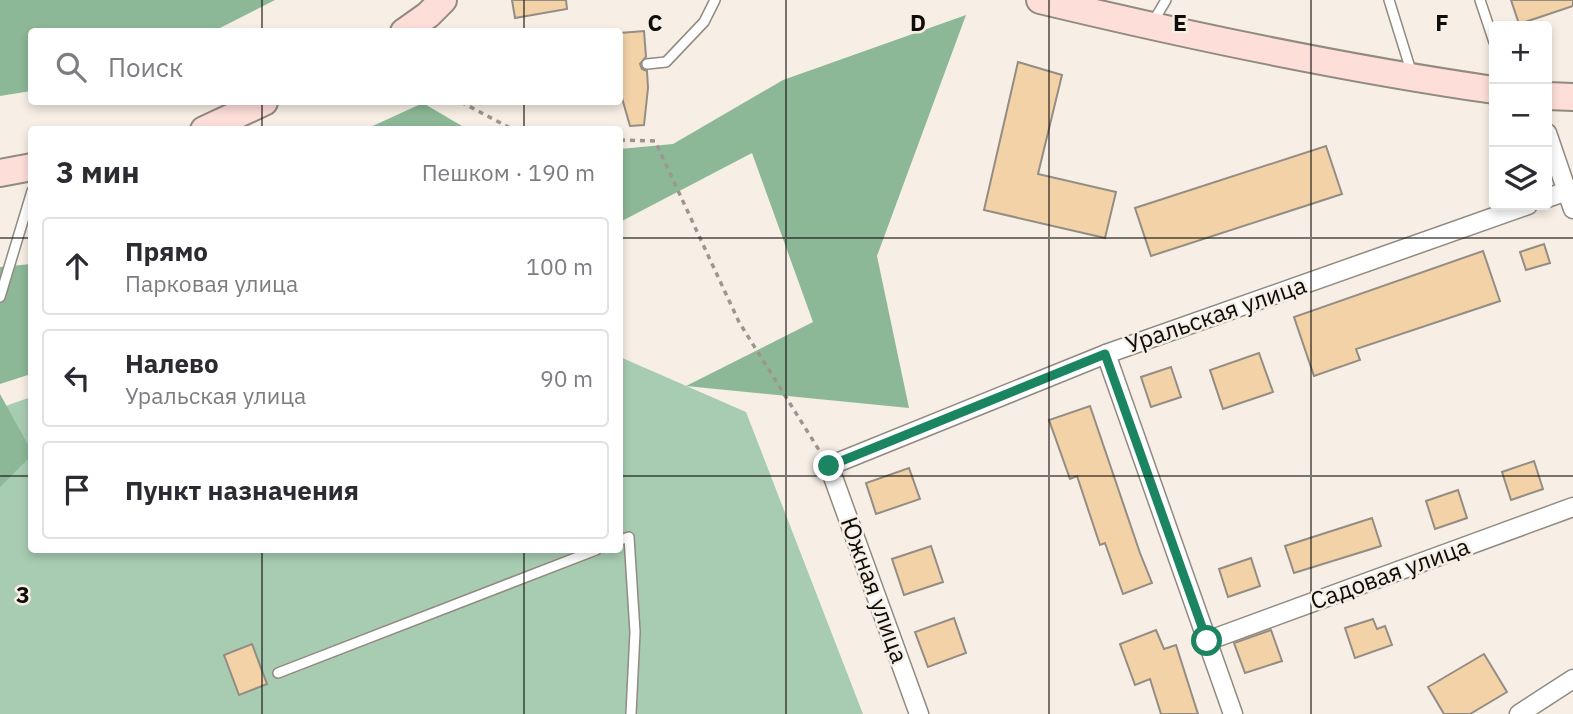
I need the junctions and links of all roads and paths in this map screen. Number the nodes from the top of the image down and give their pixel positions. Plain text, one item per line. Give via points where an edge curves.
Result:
1 (443, 0) edge
2 (715, 0) edge
3 (1040, 0) edge
4 (1166, 0) edge
5 (1389, 0) edge
6 (1480, 0) edge
7 (1150, 26) junction
8 (1489, 27) edge
9 (410, 28) edge
10 (647, 64) dead end
11 (1413, 79) junction
12 (1489, 89) edge
13 (1552, 96) edge
14 (1573, 97) edge
15 (258, 105) edge
16 (467, 105) edge
17 (213, 126) edge
18 (506, 126) edge
19 (623, 140) edge
20 (1552, 145) edge
21 (28, 168) edge
22 (0, 173) edge
23 (1570, 190) edge
24 (1552, 196) edge
25 (28, 204) edge
26 (1573, 209) edge
27 (1514, 210) edge
28 (0, 297) edge
29 (1105, 354) junction
30 (829, 466) junction
31 (1573, 507) edge
32 (623, 539) edge
33 (588, 553) edge
34 (1207, 641) junction
35 (278, 673) dead end
36 (1573, 679) edge
37 (631, 714) edge
38 (919, 714) edge
39 (1233, 714) edge
40 (1519, 714) edge

1 - 9 street
2 - 10 lane via 704,22 666,62
3 - 7 street
4 - 7 lane
5 - 11 lane
6 - 8 lane
7 - 11 street
11 - 12 street
13 - 14 street
15 - 17 street
16 - 18 path
19 - 30 path via 655,141 739,322
20 - 23 street
21 - 22 street
23 - 24 street
23 - 26 street
25 - 28 lane
27 - 29 street, Уральская улица
29 - 30 street, Уральская улица
29 - 34 street
30 - 38 street, Южная улица
31 - 34 street, Садовая улица
32 - 37 lane via 629,537 635,632
33 - 35 lane
34 - 39 street
36 - 40 street

